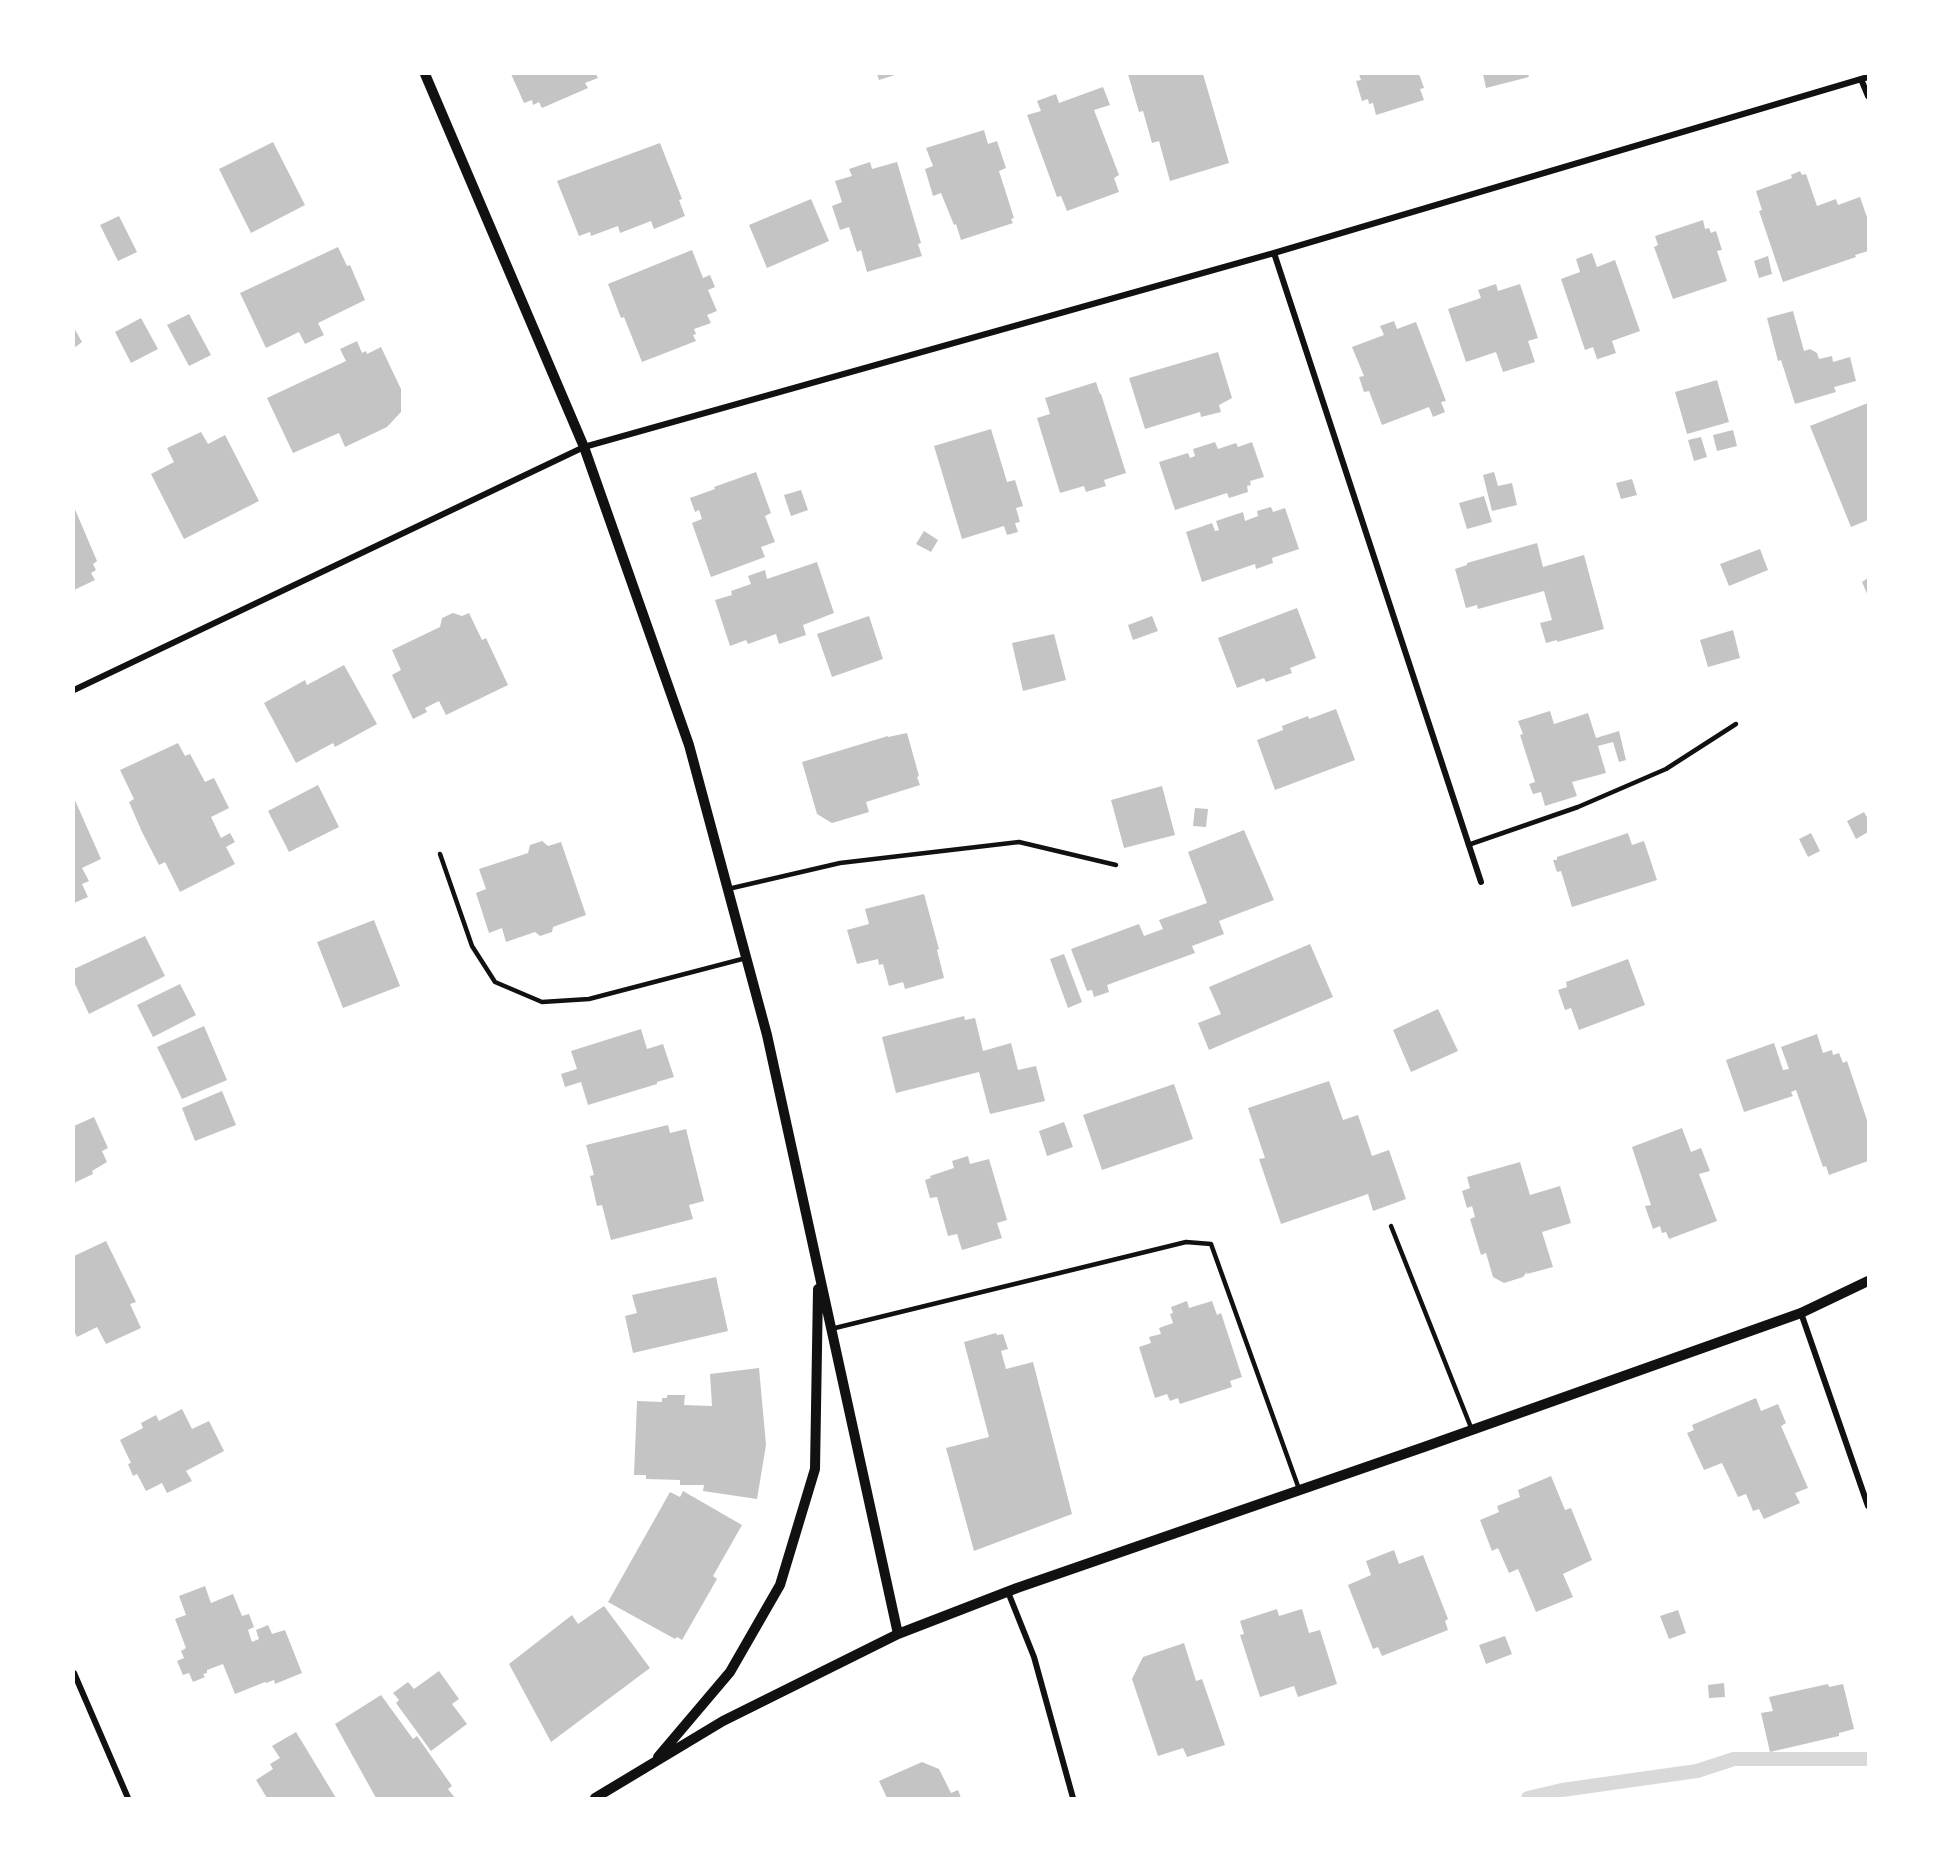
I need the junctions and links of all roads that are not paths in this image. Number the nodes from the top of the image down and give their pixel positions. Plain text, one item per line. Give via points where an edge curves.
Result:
1 (425, 74) edge
2 (1869, 77) edge
3 (1861, 79) junction
4 (1869, 96) edge
5 (1274, 254) junction
6 (584, 447) junction
7 (74, 690) edge
8 (1736, 724) dead end
9 (1468, 845) junction
10 (440, 854) dead end
11 (1116, 865) dead end
12 (1481, 882) dead end
13 (728, 889) junction
14 (747, 958) junction
15 (1391, 1226) dead end
16 (818, 1271) junction
17 (1869, 1281) edge
18 (1801, 1313) junction
19 (831, 1329) junction
20 (1472, 1430) junction
21 (1300, 1490) junction
22 (1869, 1506) edge
23 (1008, 1592) junction
24 (898, 1634) junction
25 (74, 1673) edge
26 (652, 1764) junction
27 (128, 1798) edge
28 (595, 1798) edge
29 (1073, 1798) edge

1 - 6 street
2 - 3 street
3 - 4 street
3 - 5 street
5 - 6 street
5 - 9 street
6 - 7 street
6 - 13 street via 689,745
8 - 9 lane via 1666,769 1578,807
9 - 12 street
10 - 14 lane via 472,946 495,982 542,1002 589,999
11 - 13 lane via 1019,842 840,863
13 - 14 street
14 - 16 street
15 - 20 lane
16 - 19 street
16 - 26 street via 815,1469 780,1585 729,1672
17 - 18 street
18 - 20 street
18 - 22 street
19 - 21 lane via 1185,1242 1211,1244
19 - 24 street
20 - 21 street
21 - 23 street
23 - 24 street
23 - 29 street via 1034,1658
24 - 26 street via 723,1721
25 - 27 street
26 - 28 street

